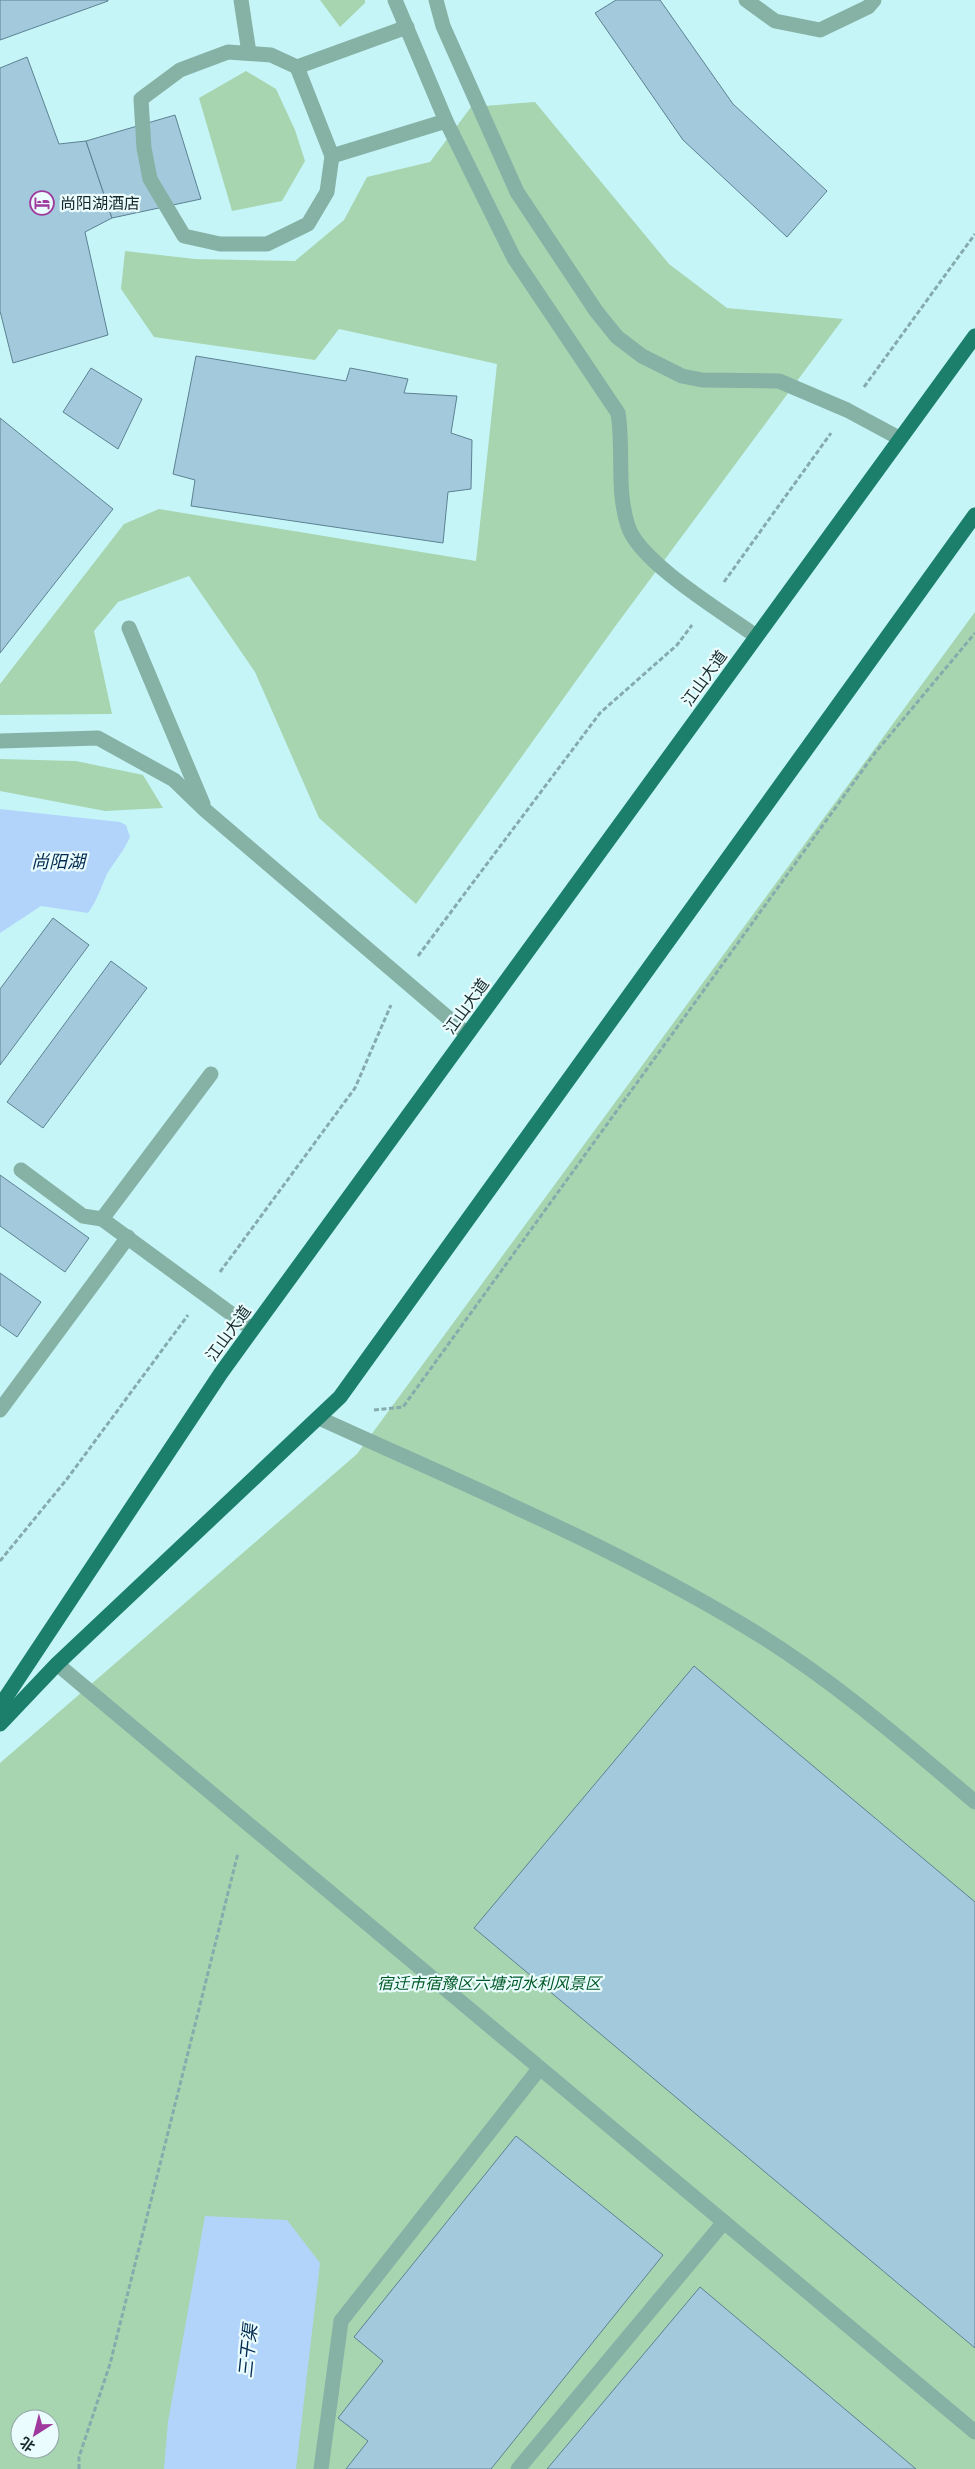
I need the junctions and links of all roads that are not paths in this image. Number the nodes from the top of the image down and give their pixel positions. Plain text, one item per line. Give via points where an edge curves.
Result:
1 (241, 0) edge
2 (395, 0) edge
3 (436, 0) edge
4 (746, 0) edge
5 (874, 0) edge
6 (407, 27) junction
7 (249, 53) junction
8 (297, 67) junction
9 (446, 121) junction
10 (332, 156) junction
11 (975, 336) edge
12 (899, 438) junction
13 (975, 515) edge
14 (129, 628) dead end
15 (756, 636) junction
16 (0, 741) edge
17 (205, 810) junction
18 (467, 1034) junction
19 (210, 1074) dead end
20 (21, 1170) dead end
21 (102, 1219) junction
22 (128, 1237) junction
23 (252, 1330) junction
24 (0, 1410) edge
25 (319, 1418) junction
26 (57, 1664) junction
27 (0, 1706) edge
28 (0, 1724) edge
29 (975, 1802) edge
30 (539, 2069) junction
31 (724, 2222) junction
32 (975, 2432) edge
33 (321, 2469) edge
34 (518, 2469) edge

1 - 7 street
2 - 6 street
3 - 12 street via 444,26 517,192 596,311 617,337 642,356 682,376 702,380 779,381 847,410
4 - 5 street via 775,21 820,30 868,7
6 - 8 street
6 - 9 street
7 - 8 street via 271,55
7 - 10 street via 228,52 180,70 141,98 144,148 150,179 184,236 220,244 267,244 308,224 327,192
8 - 10 street
9 - 10 street
9 - 15 street via 514,258 618,413 622,435 622,488 628,526 639,548
11 - 12 main road, 江山大道
12 - 15 main road, 江山大道
13 - 25 main road via 340,1397
14 - 17 street
15 - 18 main road, 江山大道
16 - 17 street via 98,738 174,780
17 - 18 street
18 - 23 main road, 江山大道
19 - 21 street
20 - 21 street via 83,1216
21 - 22 street
22 - 23 street
22 - 24 street
23 - 27 main road, 江山大道
25 - 26 main road
25 - 29 street via 611,1553 743,1625 875,1718
26 - 28 main road
26 - 30 street
30 - 31 street
30 - 33 street via 341,2321
31 - 32 street
31 - 34 street

